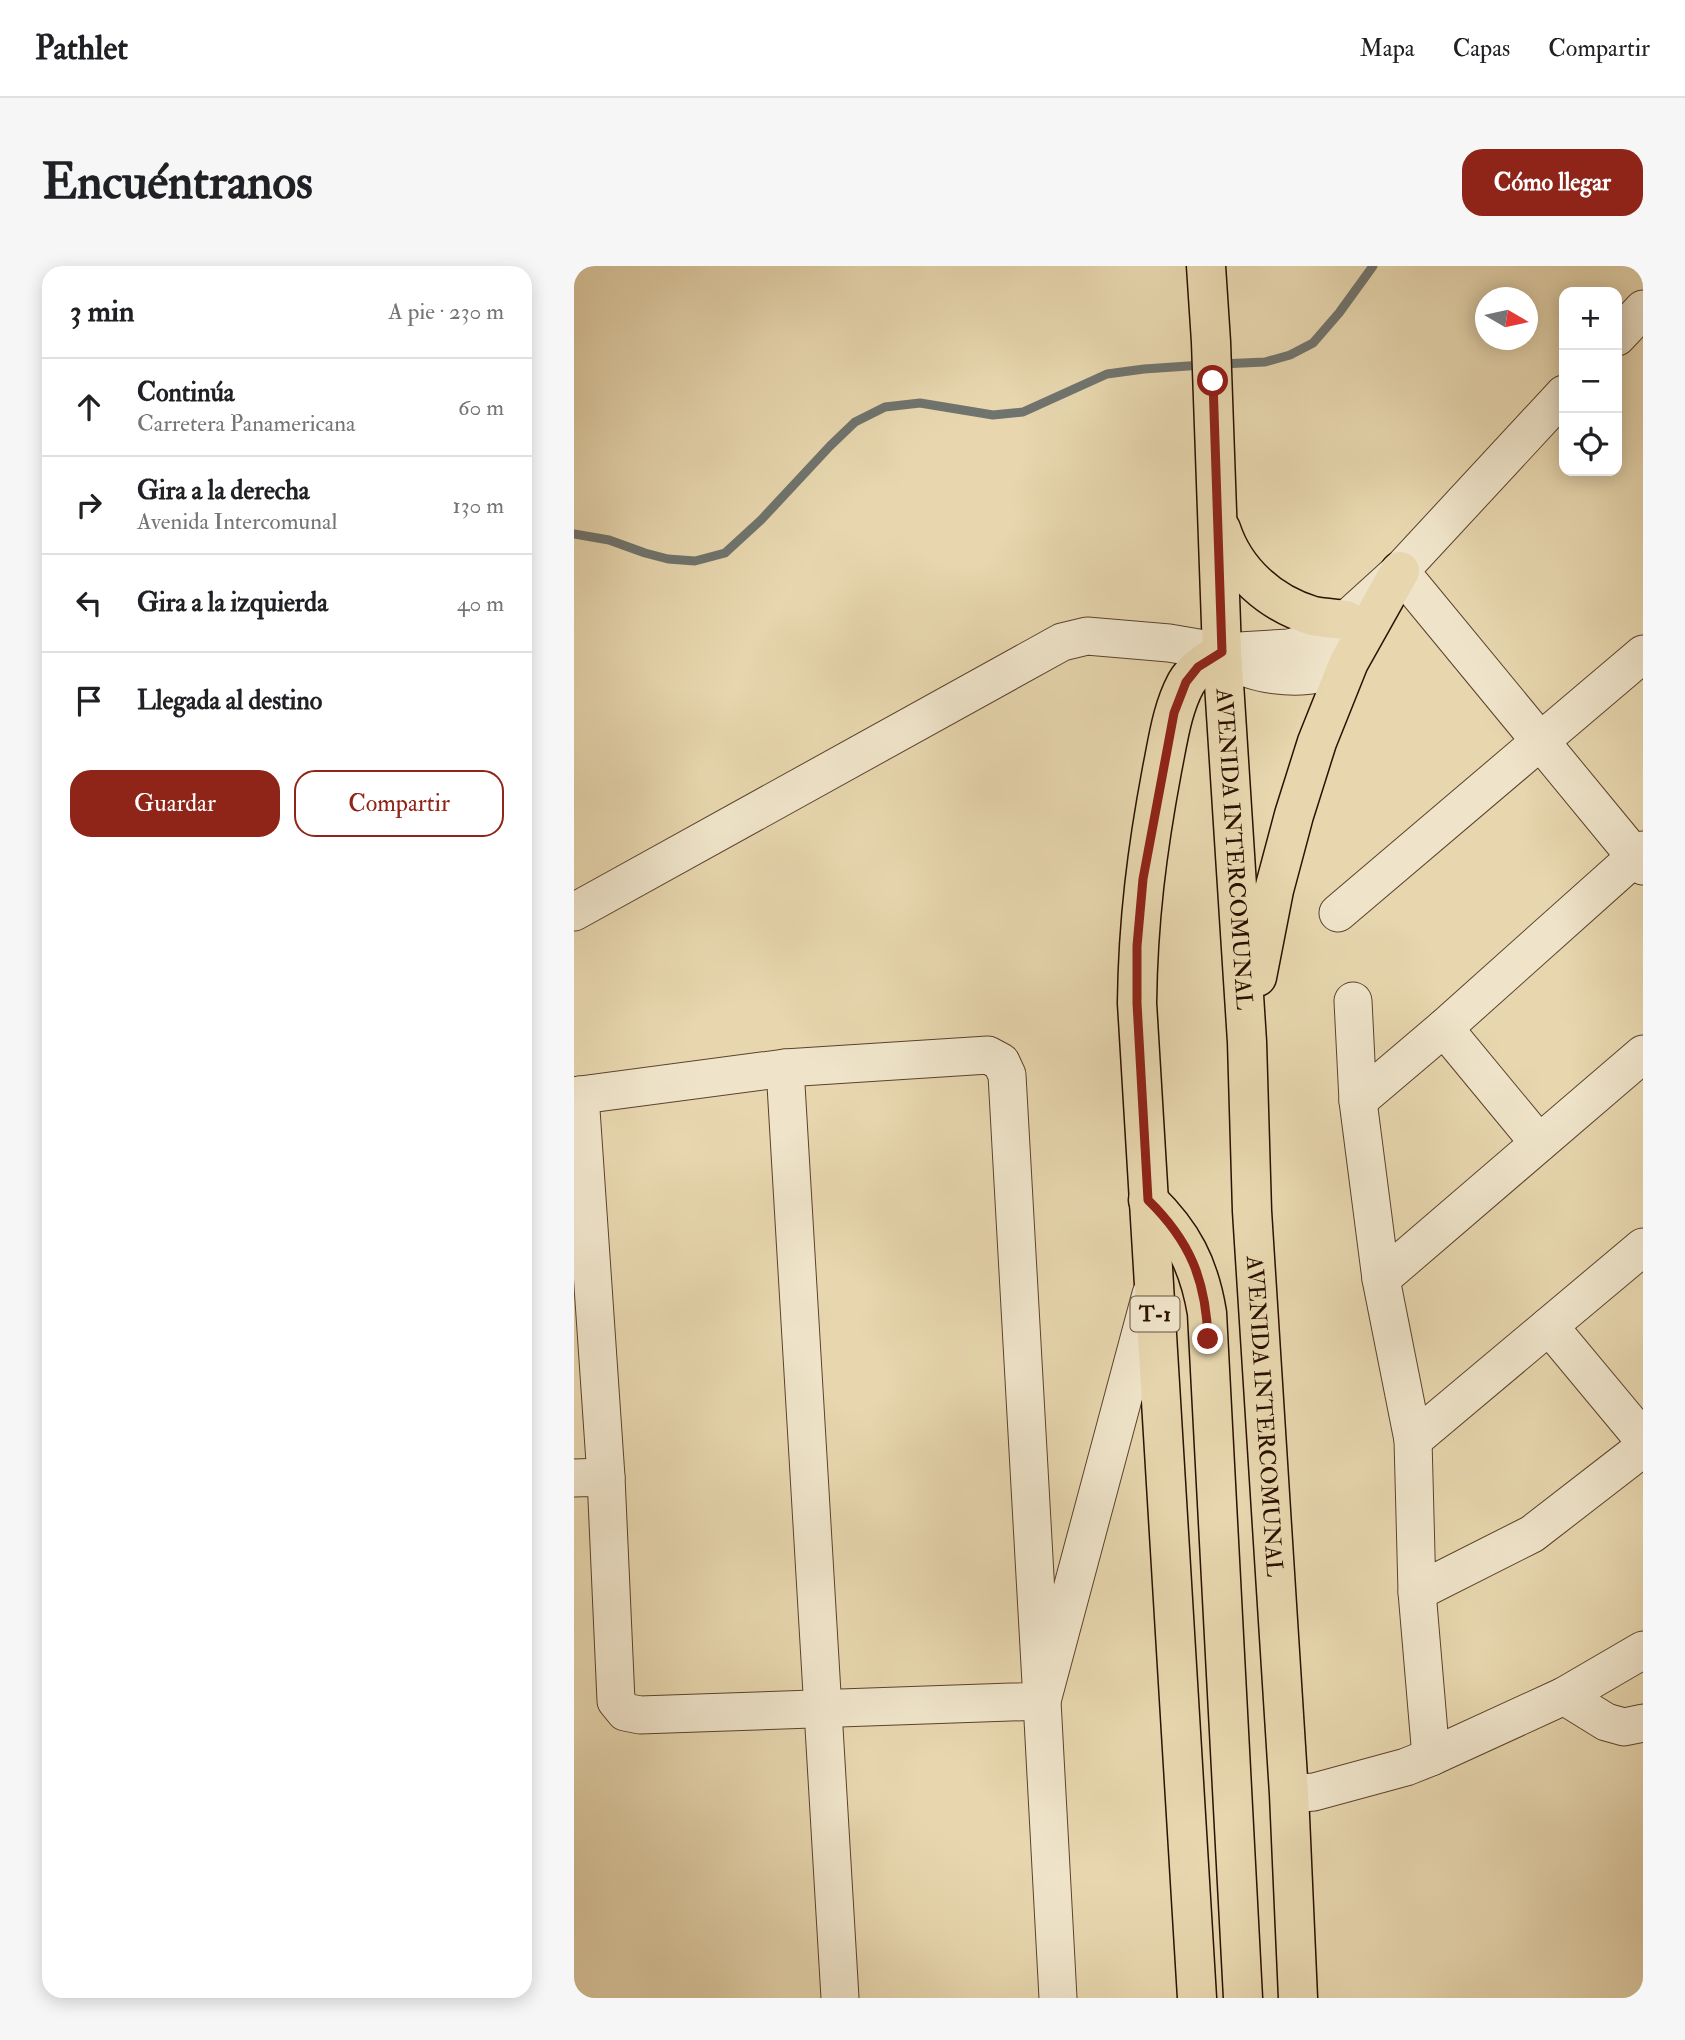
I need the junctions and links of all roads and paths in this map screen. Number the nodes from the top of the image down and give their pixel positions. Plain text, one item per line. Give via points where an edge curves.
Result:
1 (1206, 266) edge
2 (1643, 309) edge
3 (1622, 332) edge
4 (1559, 399) edge
5 (1216, 515) junction
6 (1399, 571) junction
7 (1346, 620) junction
8 (1222, 652) junction
9 (1643, 654) edge
10 (1349, 662) junction
11 (1539, 741) junction
12 (1640, 857) edge
13 (574, 912) edge
14 (1338, 913) dead end
15 (1353, 1001) dead end
16 (1444, 1028) junction
17 (1247, 1042) junction
18 (1643, 1054) edge
19 (785, 1068) junction
20 (577, 1095) edge
21 (1358, 1101) junction
22 (1539, 1143) junction
23 (1148, 1200) junction
24 (1643, 1247) edge
25 (1381, 1279) junction
26 (1154, 1283) junction
27 (1549, 1326) junction
28 (1643, 1439) edge
29 (1413, 1440) junction
30 (1643, 1448) edge
31 (590, 1477) edge
32 (1417, 1592) junction
33 (1643, 1650) edge
34 (1564, 1696) junction
35 (1042, 1701) junction
36 (823, 1708) junction
37 (1227, 1711) junction
38 (1643, 1723) edge
39 (1431, 1757) junction
40 (1289, 1794) junction
41 (1237, 1885) junction
42 (1243, 1997) edge
43 (840, 1998) edge
44 (1058, 1998) edge
45 (1198, 1998) edge
46 (1298, 1998) edge

1 - 5 main road
2 - 3 street
4 - 6 street
5 - 7 main road via 1231,553 1263,591 1316,617
5 - 8 main road
6 - 7 street
6 - 10 main road
6 - 11 street
7 - 8 street via 1327,634 1289,648
8 - 10 street via 1239,665 1267,675 1315,674
8 - 13 street via 1087,636 1062,642
8 - 17 main road, AVENIDA INTERCOMUNAL
8 - 23 main road, AVENIDA INTERCOMUNAL / T-1 via 1198,667 1186,682 1174,713 1143,879 1137,1003
9 - 11 street
10 - 17 main road via 1317,742 1284,852 1258,965
11 - 12 street
11 - 14 street
12 - 16 street
15 - 21 street
16 - 21 street
16 - 22 street
17 - 40 main road, AVENIDA INTERCOMUNAL via 1252,1211
18 - 22 street
19 - 20 street
19 - 35 street via 988,1055 1001,1062 1007,1074
19 - 36 street
20 - 31 street
21 - 25 street
22 - 25 street
23 - 26 main road, AVENIDA INTERCOMUNAL / T-1
23 - 37 main road via 1182,1239 1203,1287 1208,1313
24 - 27 street
25 - 29 street
26 - 35 street
26 - 45 main road, AVENIDA INTERCOMUNAL / T-1
27 - 28 street
27 - 29 street
29 - 32 street
30 - 32 street via 1532,1534
31 - 36 street via 616,1701 625,1712 640,1716
32 - 39 street
33 - 34 street
34 - 38 street via 1606,1722 1624,1727
34 - 39 street
35 - 36 street
35 - 44 street
36 - 43 street
37 - 40 main road
37 - 41 main road
39 - 40 street via 1314,1792
40 - 41 main road
40 - 46 main road, AVENIDA INTERCOMUNAL
41 - 42 main road

